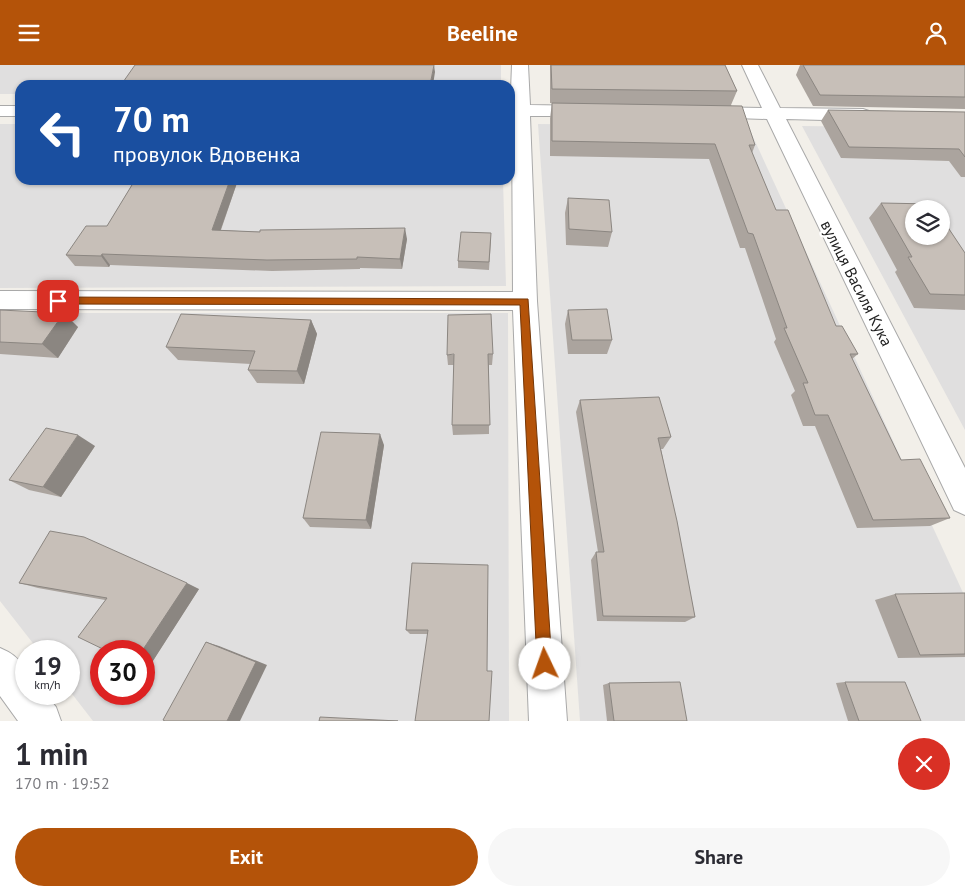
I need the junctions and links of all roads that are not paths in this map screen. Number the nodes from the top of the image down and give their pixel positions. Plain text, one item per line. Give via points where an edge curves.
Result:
1 (520, 65) edge
2 (750, 65) edge
3 (515, 109) edge
4 (0, 111) edge
5 (15, 111) edge
6 (607, 111) edge
7 (684, 112) edge
8 (772, 113) junction
9 (878, 115) edge
10 (0, 301) edge
11 (525, 301) junction
12 (965, 500) edge
13 (0, 666) edge
14 (42, 721) edge
15 (548, 721) edge

1 - 3 street
2 - 8 street, вулиця Василя Кука
3 - 6 street
3 - 11 street
4 - 5 street
7 - 8 street
8 - 9 street
8 - 12 street, вулиця Василя Кука
10 - 11 street
11 - 15 street
13 - 14 street

